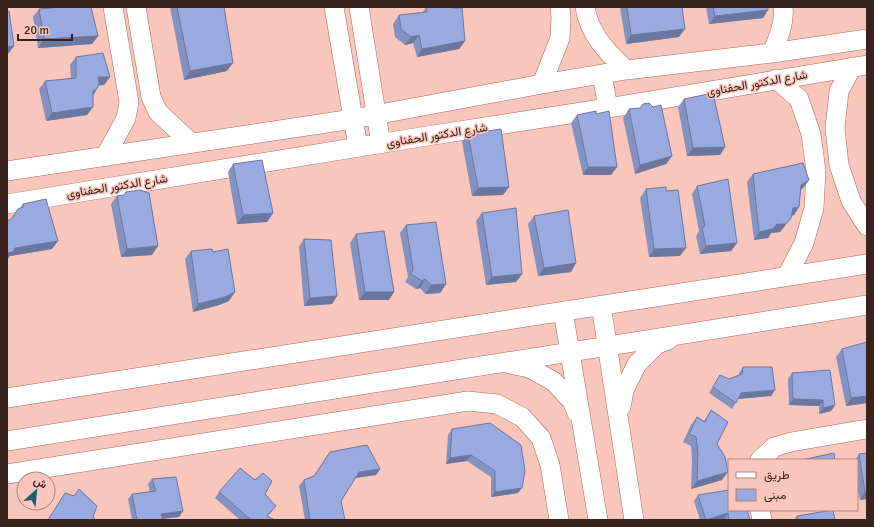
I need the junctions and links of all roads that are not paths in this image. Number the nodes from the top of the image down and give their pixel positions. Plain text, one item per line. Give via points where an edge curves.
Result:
1 (112, 7) edge
2 (136, 7) edge
3 (334, 7) edge
4 (359, 7) edge
5 (560, 7) edge
6 (585, 7) edge
7 (783, 7) edge
8 (867, 39) edge
9 (772, 53) junction
10 (860, 66) edge
11 (626, 70) junction
12 (602, 74) junction
13 (776, 79) junction
14 (542, 84) junction
15 (608, 108) junction
16 (376, 115) junction
17 (353, 118) junction
18 (191, 143) junction
19 (381, 144) junction
20 (358, 147) junction
21 (105, 157) junction
22 (7, 171) edge
23 (7, 204) edge
24 (867, 226) edge
25 (867, 264) edge
26 (787, 276) junction
27 (601, 305) junction
28 (867, 305) edge
29 (563, 311) junction
30 (684, 334) junction
31 (609, 346) junction
32 (570, 352) junction
33 (503, 363) junction
34 (7, 398) edge
35 (619, 419) junction
36 (582, 425) junction
37 (867, 429) edge
38 (7, 441) edge
39 (761, 459) edge
40 (7, 474) edge
41 (559, 520) edge
42 (598, 520) edge
43 (634, 520) edge

1 - 21 street via 129,102 126,118
2 - 18 street via 151,98 158,112
3 - 17 street
4 - 16 street
5 - 14 street via 560,38
6 - 11 street via 594,36
7 - 9 street via 782,28
8 - 9 street
9 - 11 street
10 - 13 street, شارع الدكتور الحفناوى
10 - 24 street via 839,91 835,128 839,165 851,201
11 - 12 street
12 - 14 street
12 - 15 street
13 - 15 street, شارع الدكتور الحفناوى
13 - 26 street via 799,99 811,134 816,171 814,208 804,243
14 - 16 street
15 - 19 street, شارع الدكتور الحفناوى
16 - 17 street
16 - 19 street
17 - 18 street
17 - 20 street
18 - 21 street
19 - 20 street, شارع الدكتور الحفناوى
20 - 23 street, شارع الدكتور الحفناوى
21 - 22 street
25 - 26 street
26 - 27 street
27 - 29 street
27 - 31 street
28 - 30 street
29 - 32 street
29 - 34 street
30 - 31 street
30 - 35 street via 657,344 637,364 624,390
31 - 32 street
31 - 35 street
32 - 33 street
32 - 36 street
33 - 36 street via 529,368 553,381 572,400
33 - 38 street
35 - 43 street
36 - 42 street
37 - 39 street via 791,442 774,447
40 - 41 street via 468,401 496,404 522,417 541,438 550,465

